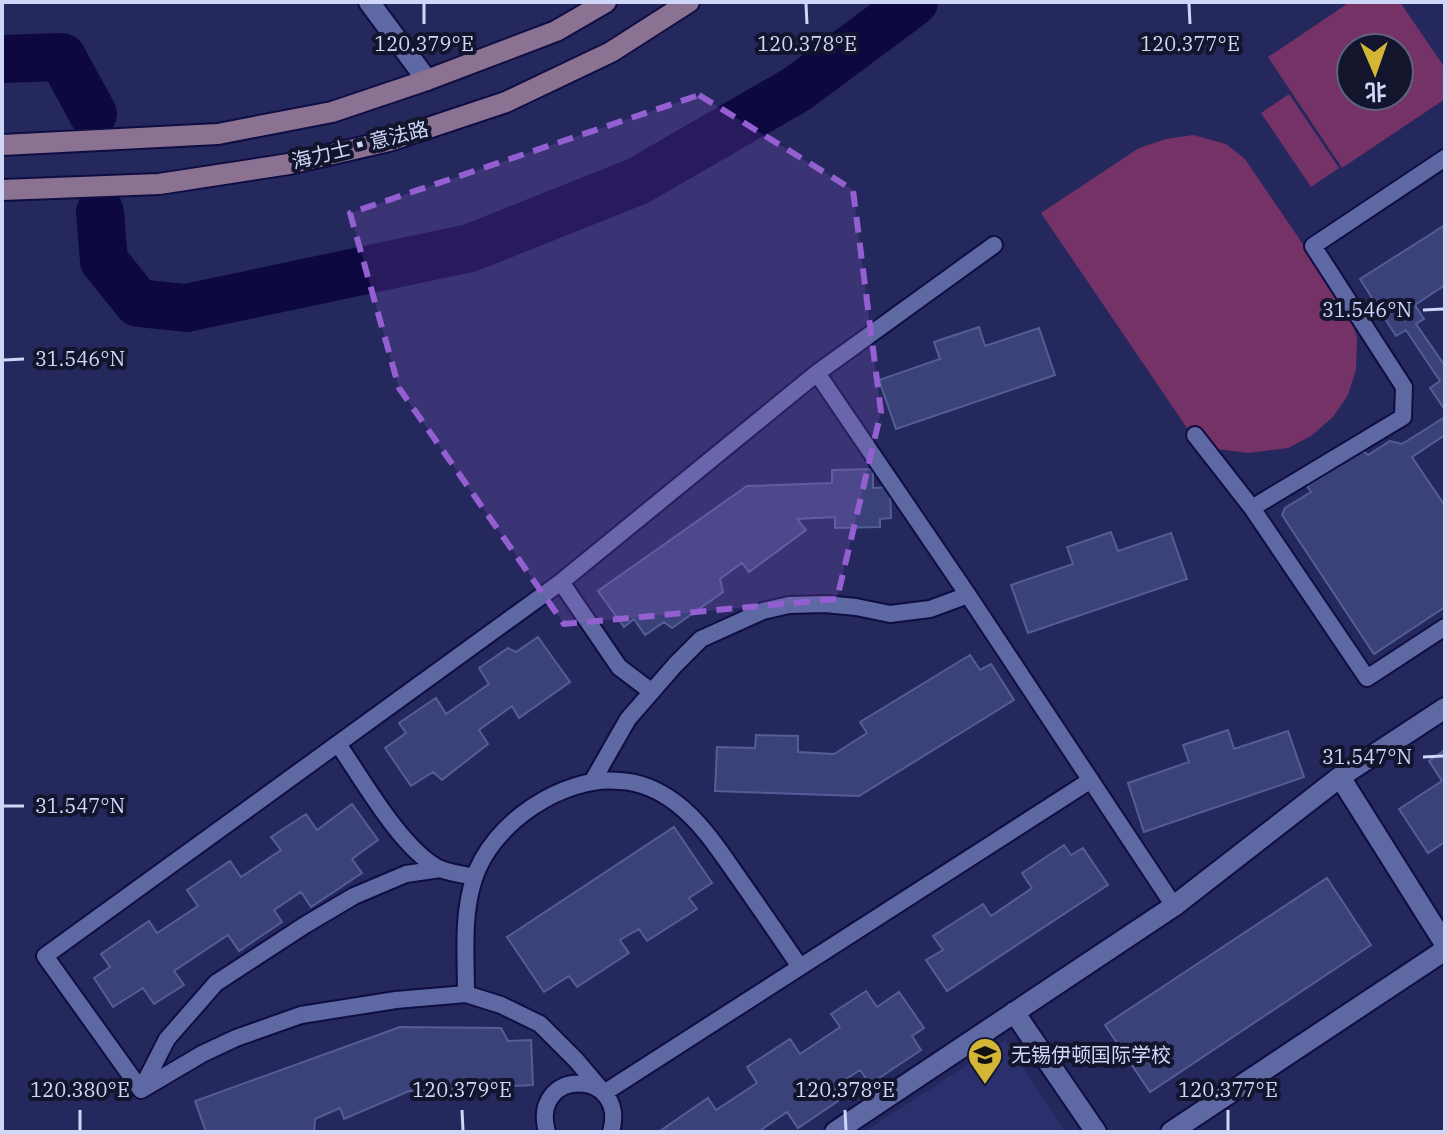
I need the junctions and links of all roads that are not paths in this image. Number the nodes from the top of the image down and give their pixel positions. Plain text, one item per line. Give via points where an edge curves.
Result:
1 (369, 2) edge
2 (606, 2) edge
3 (689, 2) edge
4 (427, 80) junction
5 (2, 145) edge
6 (1445, 158) edge
7 (2, 190) edge
8 (994, 245) dead end
9 (817, 373) junction
10 (1195, 435) dead end
11 (1252, 508) junction
12 (561, 582) junction
13 (968, 595) junction
14 (1445, 627) edge
15 (652, 692) junction
16 (1445, 708) edge
17 (338, 744) junction
18 (1340, 777) junction
19 (1091, 780) junction
20 (592, 782) junction
21 (440, 869) junction
22 (474, 877) junction
23 (1174, 906) junction
24 (1445, 947) edge
25 (800, 967) junction
26 (466, 994) junction
27 (1014, 1012) junction
28 (141, 1090) junction
29 (604, 1093) junction
30 (547, 1132) edge
31 (611, 1132) edge
32 (835, 1132) edge
33 (1096, 1132) edge
34 (1171, 1132) edge

1 - 4 street
2 - 4 street via 556,31
3 - 7 street, 海力士▪意法路 via 611,52 506,102 389,141 289,164 159,184
4 - 5 street via 332,112 218,134
6 - 11 lane via 1313,246 1404,387 1403,417
8 - 9 lane
9 - 12 lane
9 - 13 lane
10 - 11 lane
11 - 14 lane via 1367,678
12 - 15 lane via 619,667
12 - 17 lane
13 - 15 lane via 930,609 890,614 825,604 763,611 701,639
13 - 19 lane
15 - 20 lane via 628,719
16 - 18 street
17 - 21 lane via 413,849
17 - 28 lane via 45,956
18 - 23 street
18 - 24 street
19 - 23 lane
19 - 25 lane
20 - 22 lane via 561,791 508,824
20 - 25 lane via 647,786 701,824
21 - 22 lane
21 - 28 lane via 406,874 354,896 216,983 167,1039
22 - 26 lane via 467,910
23 - 27 street
24 - 34 street
25 - 29 lane
26 - 28 lane via 301,1015 236,1038
26 - 29 lane via 540,1024
27 - 32 street
27 - 33 street
29 - 30 lane via 581,1083 558,1090 545,1110
29 - 31 lane via 614,1112

